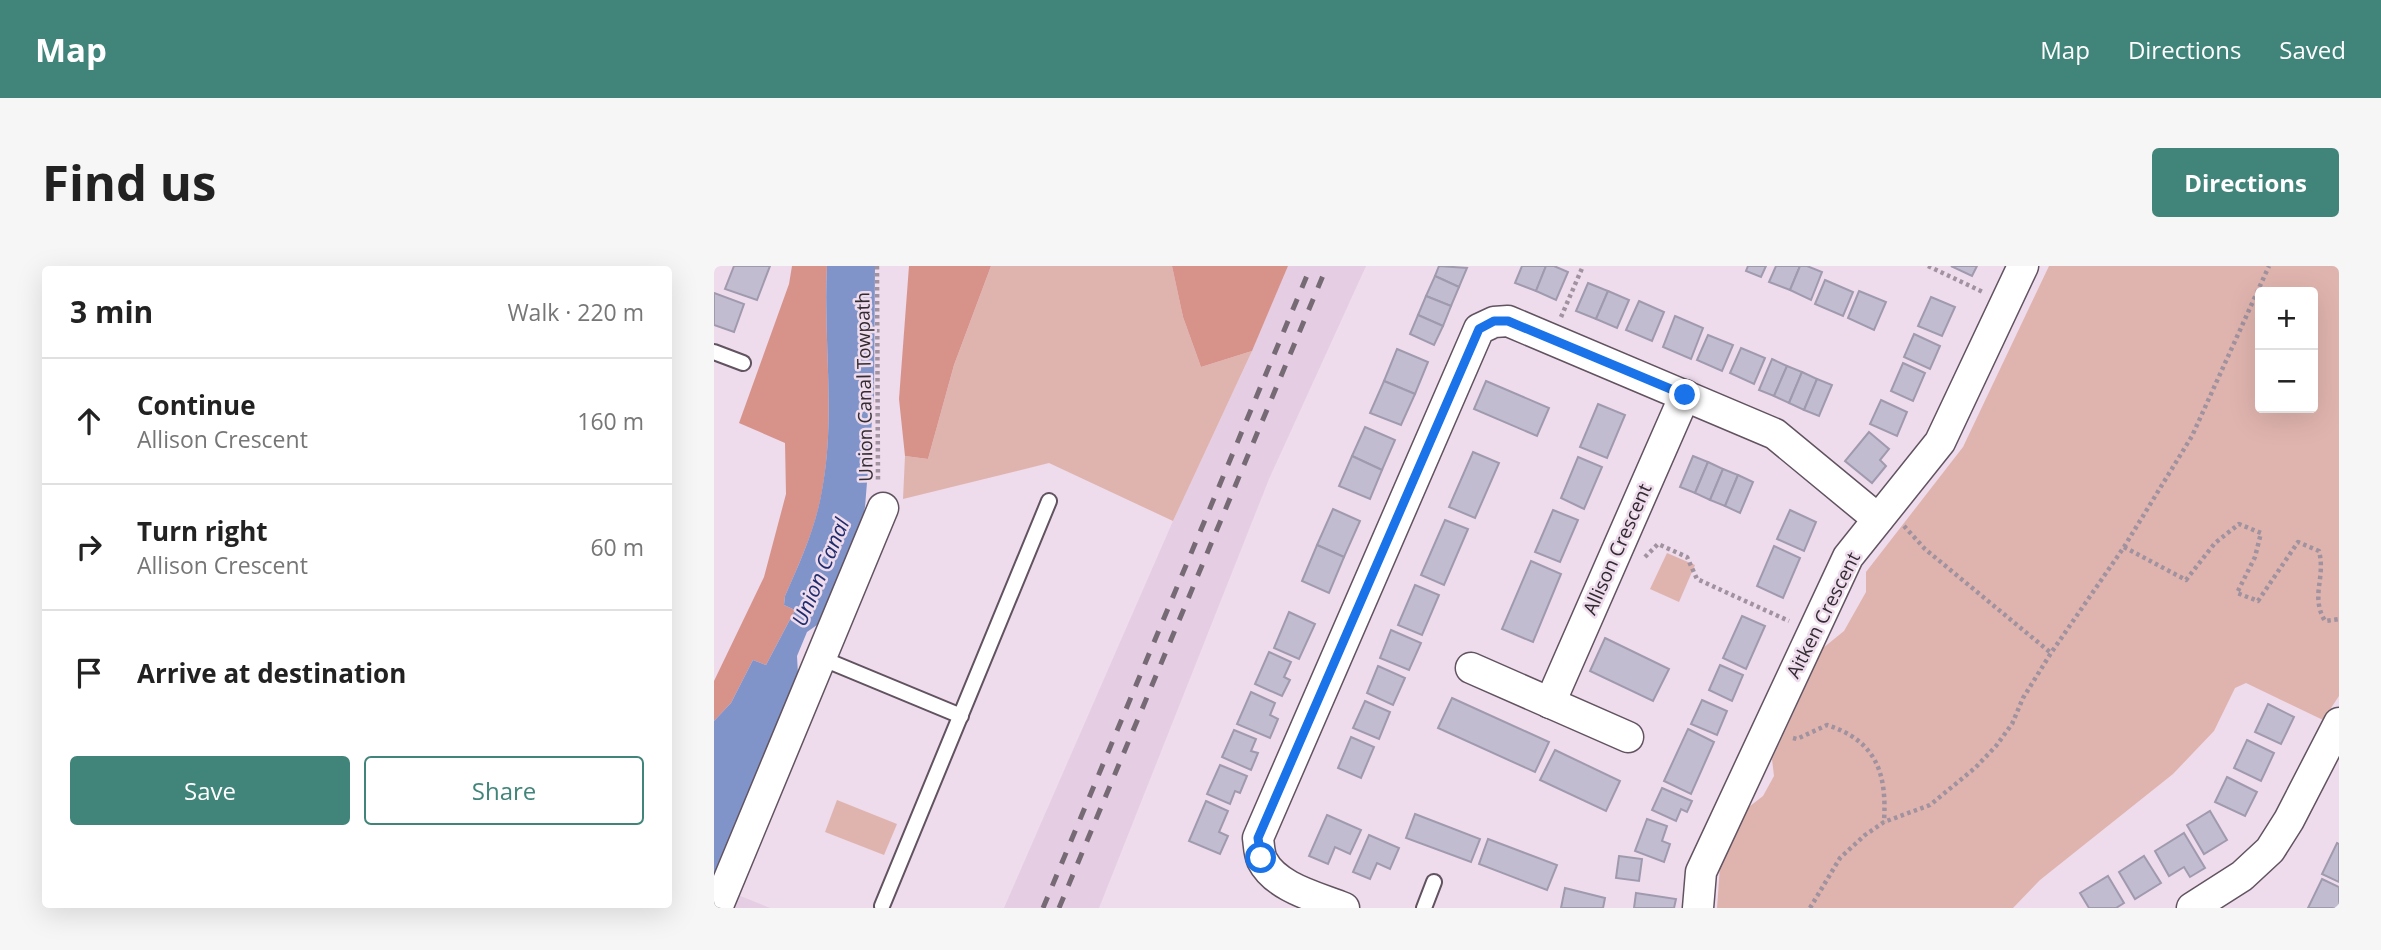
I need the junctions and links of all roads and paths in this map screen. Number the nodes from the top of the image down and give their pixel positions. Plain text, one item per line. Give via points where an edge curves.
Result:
1 (877, 266) edge
2 (1583, 266) edge
3 (1928, 266) edge
4 (2023, 266) edge
5 (2269, 266) edge
6 (2006, 303) junction
7 (1552, 339) junction
8 (714, 352) edge
9 (743, 363) dead end
10 (1685, 395) junction
11 (1049, 501) dead end
12 (883, 508) joint
13 (1884, 513) junction
14 (2124, 547) junction
15 (1615, 555) junction
16 (2339, 619) edge
17 (1812, 632) junction
18 (2052, 653) junction
19 (821, 658) junction
20 (1471, 668) dead end
21 (1550, 702) junction
22 (961, 716) junction
23 (2339, 723) edge
24 (1765, 733) junction
25 (1628, 737) dead end
26 (1884, 822) junction
27 (1434, 882) dead end
28 (882, 906) edge
29 (717, 908) edge
30 (1344, 908) edge
31 (1424, 908) edge
32 (1698, 908) edge
33 (1810, 908) edge
34 (2192, 908) edge

1 - 12 path, Union Canal Towpath via 877,478
2 - 7 path
3 - 6 path
4 - 6 street, Aitken Crescent
5 - 14 path via 2192,436
6 - 13 street, Aitken Crescent via 1940,442
7 - 10 street
7 - 30 street via 1508,321 1494,321 1479,329 1258,838 1261,858 1281,882
8 - 9 lane
10 - 13 street via 1775,434
10 - 15 street, Allison Crescent
11 - 22 lane
12 - 19 street
13 - 17 street, Aitken Crescent via 1848,557
13 - 18 path
14 - 16 path via 2186,580 2215,543 2239,524 2261,533 2255,557 2236,593 2258,601 2298,542 2319,551 2323,565 2319,612 2325,621
14 - 18 path
15 - 17 path via 1636,565 1658,544 1687,557 1697,579
15 - 21 street, Allison Crescent
17 - 24 street, Aitken Crescent
18 - 26 path via 2012,724 1975,768 1930,805
19 - 22 lane
19 - 29 street
20 - 21 street
21 - 25 street
22 - 28 lane
23 - 34 street via 2270,850 2242,876
24 - 26 path via 1797,739 1827,725 1861,743 1876,760 1885,802
24 - 32 street, Aitken Crescent via 1701,872
26 - 33 path via 1840,858
27 - 31 lane

